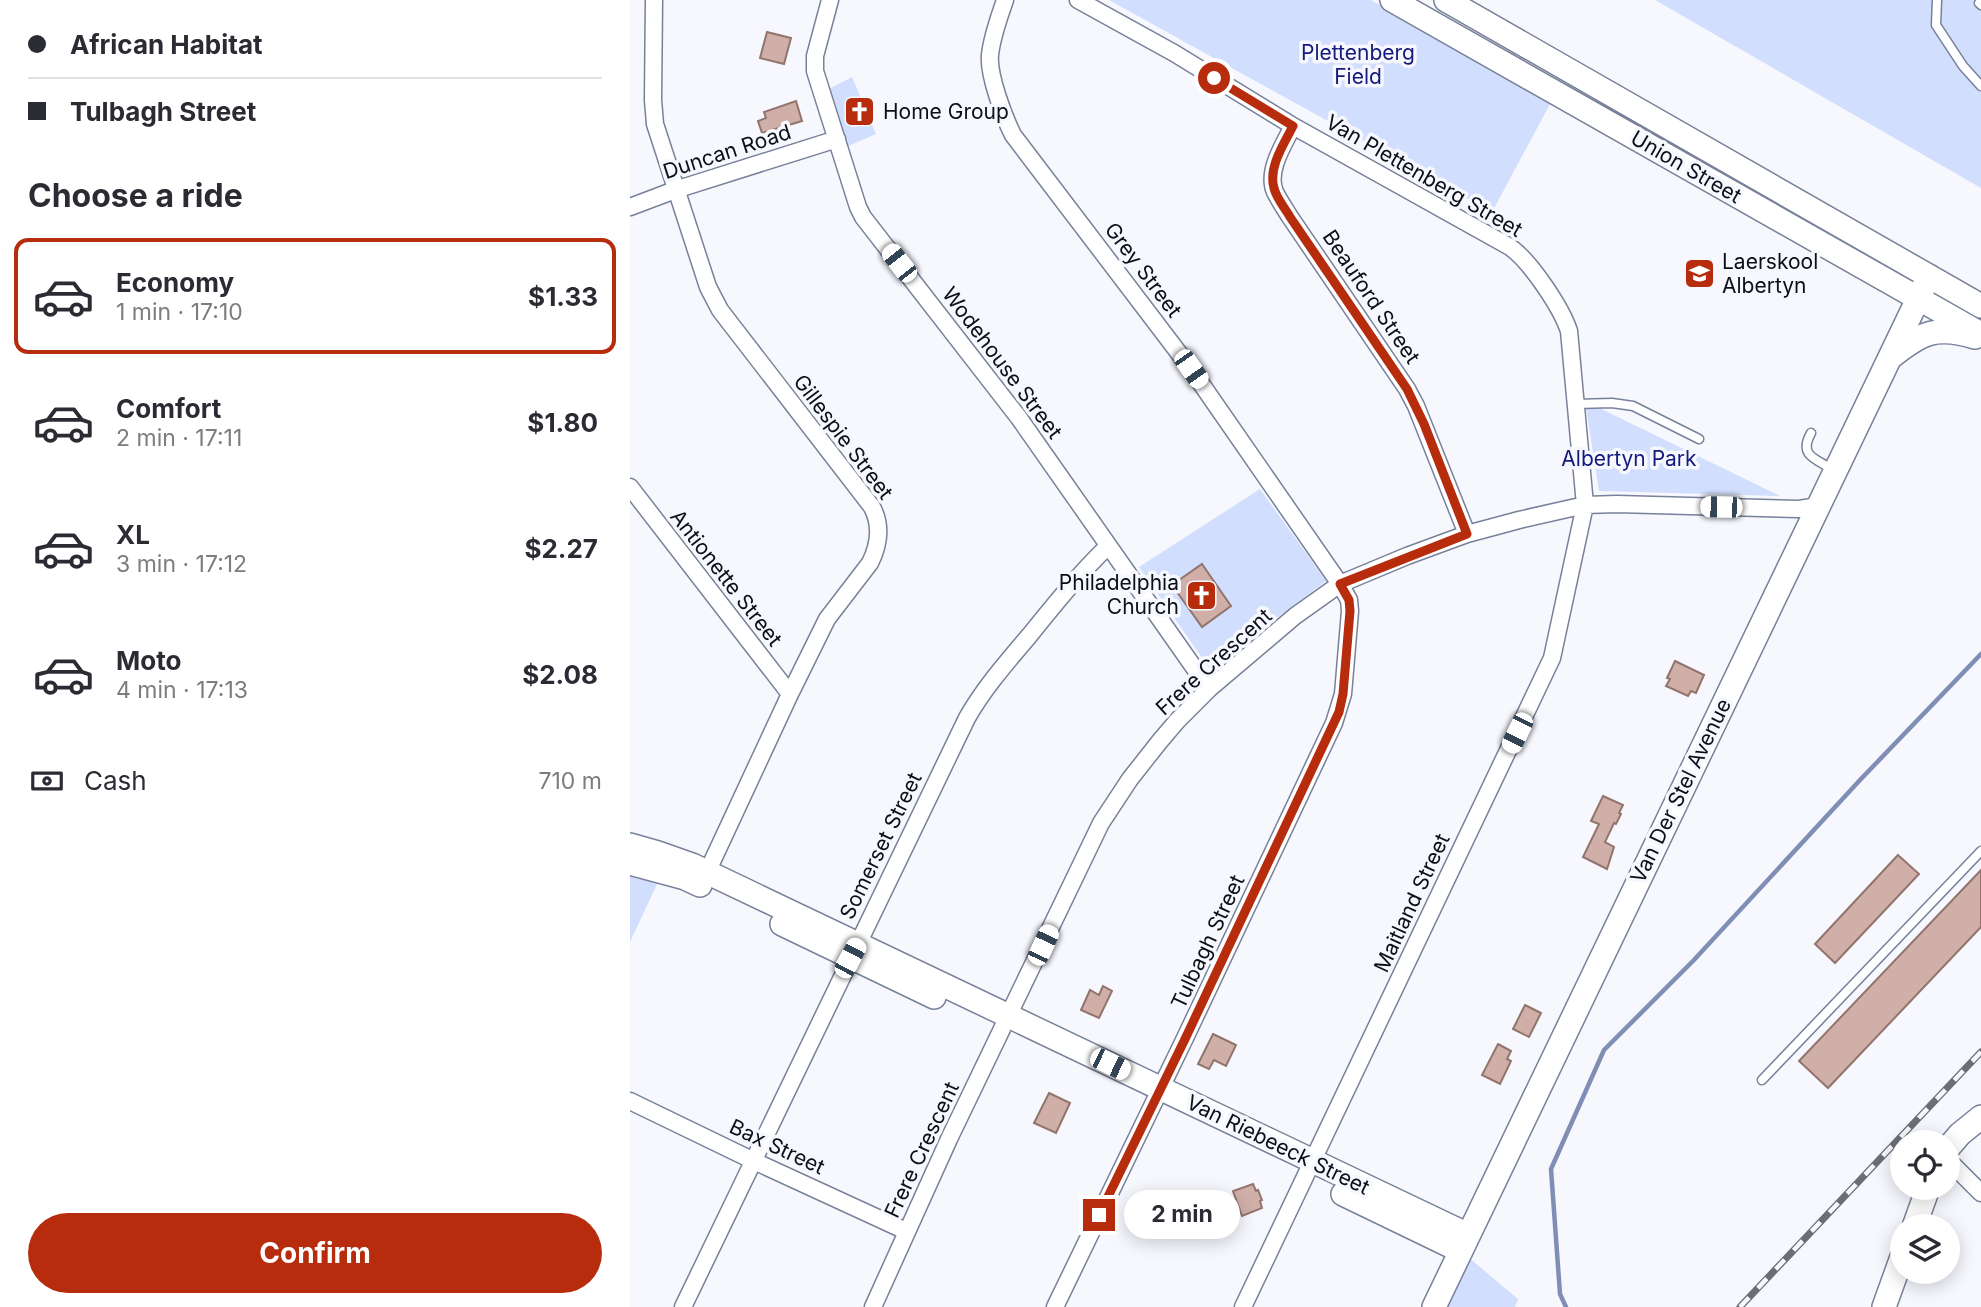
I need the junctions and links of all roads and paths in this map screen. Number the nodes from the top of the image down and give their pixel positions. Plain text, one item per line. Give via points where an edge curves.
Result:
1 (654, 0) edge
2 (830, 0) edge
3 (1005, 0) edge
4 (1078, 0) edge
5 (1392, 0) edge
6 (1446, 0) edge
7 (1937, 0) edge
8 (1981, 86) edge
9 (1619, 99) junction
10 (1607, 122) junction
11 (1293, 126) junction
12 (836, 139) junction
13 (675, 190) junction
14 (630, 207) edge
15 (1929, 276) junction
16 (1917, 298) junction
17 (1981, 306) edge
18 (1981, 336) edge
19 (1889, 358) junction
20 (1576, 404) junction
21 (1811, 433) dead end
22 (1699, 439) dead end
23 (1837, 471) junction
24 (630, 487) edge
25 (1824, 498) junction
26 (1585, 505) junction
27 (1467, 534) junction
28 (1108, 546) junction
29 (1340, 584) junction
30 (1209, 689) junction
31 (790, 694) junction
32 (630, 845) edge
33 (1981, 852) edge
34 (630, 863) edge
35 (704, 879) junction
36 (854, 951) junction
37 (1006, 1023) junction
38 (1762, 1080) dead end
39 (1157, 1094) junction
40 (630, 1101) edge
41 (1981, 1117) edge
42 (1960, 1133) edge
43 (754, 1161) junction
44 (1309, 1169) junction
45 (1960, 1172) edge
46 (1981, 1193) edge
47 (906, 1230) junction
48 (1465, 1243) junction
49 (1892, 1284) edge
50 (683, 1307) edge
51 (873, 1307) edge
52 (1055, 1307) edge
53 (1243, 1307) edge
54 (1434, 1307) edge
55 (1884, 1307) edge

1 - 13 street, Gillespie Street via 653,111
2 - 12 street, Wodehouse Street via 814,63
3 - 29 street, Grey Street via 990,66 1013,135 1191,369
4 - 11 street, Van Plettenberg Street
5 - 10 street, Union Street
6 - 9 street, Union Street
7 - 8 lane via 1936,25
9 - 10 street
9 - 15 street, Union Street
10 - 16 street, Union Street
11 - 20 street, Van Plettenberg Street via 1521,255 1568,329
11 - 27 street, Beauford Street via 1274,169 1274,191 1407,389
12 - 13 street, Duncan Road
12 - 28 street, Wodehouse Street via 868,224 1011,407
13 - 14 street, Duncan Road
13 - 31 street, Gillespie Street via 720,310 872,507 877,520 874,555 827,619
15 - 16 street, Van Der Stel Avenue
15 - 17 street, Union Street
16 - 18 street, Union Street
16 - 19 street, Van Der Stel Avenue
18 - 19 street via 1934,332 1914,339
19 - 23 street, Van Der Stel Avenue
20 - 22 lane via 1633,406
20 - 26 street, Van Plettenberg Street
21 - 23 lane via 1805,446 1808,454
23 - 25 street, Van Der Stel Avenue
24 - 31 street, Antionette Street
25 - 26 street, Frere Crescent via 1799,509
25 - 48 street, Van Der Stel Avenue
26 - 27 street, Frere Crescent
26 - 44 street, Maitland Street via 1548,667
27 - 29 street, Frere Crescent
28 - 30 street, Wodehouse Street
28 - 36 street, Somerset Street via 974,705
29 - 30 street, Frere Crescent
29 - 39 street, Tulbagh Street via 1350,611 1339,712
30 - 37 street, Frere Crescent via 1177,721 1112,804
31 - 35 street, Gillespie Street
32 - 35 street, Van Riebeeck Street via 658,852
33 - 38 lane
34 - 35 street, Van Riebeeck Street
35 - 36 street, Van Riebeeck Street
36 - 37 street, Van Riebeeck Street
36 - 43 street, Somerset Street
37 - 39 street, Van Riebeeck Street
37 - 47 street, Frere Crescent
39 - 44 street, Van Riebeeck Street
39 - 52 street, Tulbagh Street
40 - 43 street, Bax Street
41 - 42 street
43 - 47 street, Bax Street
43 - 50 street, Somerset Street
44 - 48 street, Van Riebeeck Street
44 - 53 street, Maitland Street
45 - 46 street
47 - 51 street, Frere Crescent
48 - 54 street, Van Der Stel Avenue
49 - 55 street

